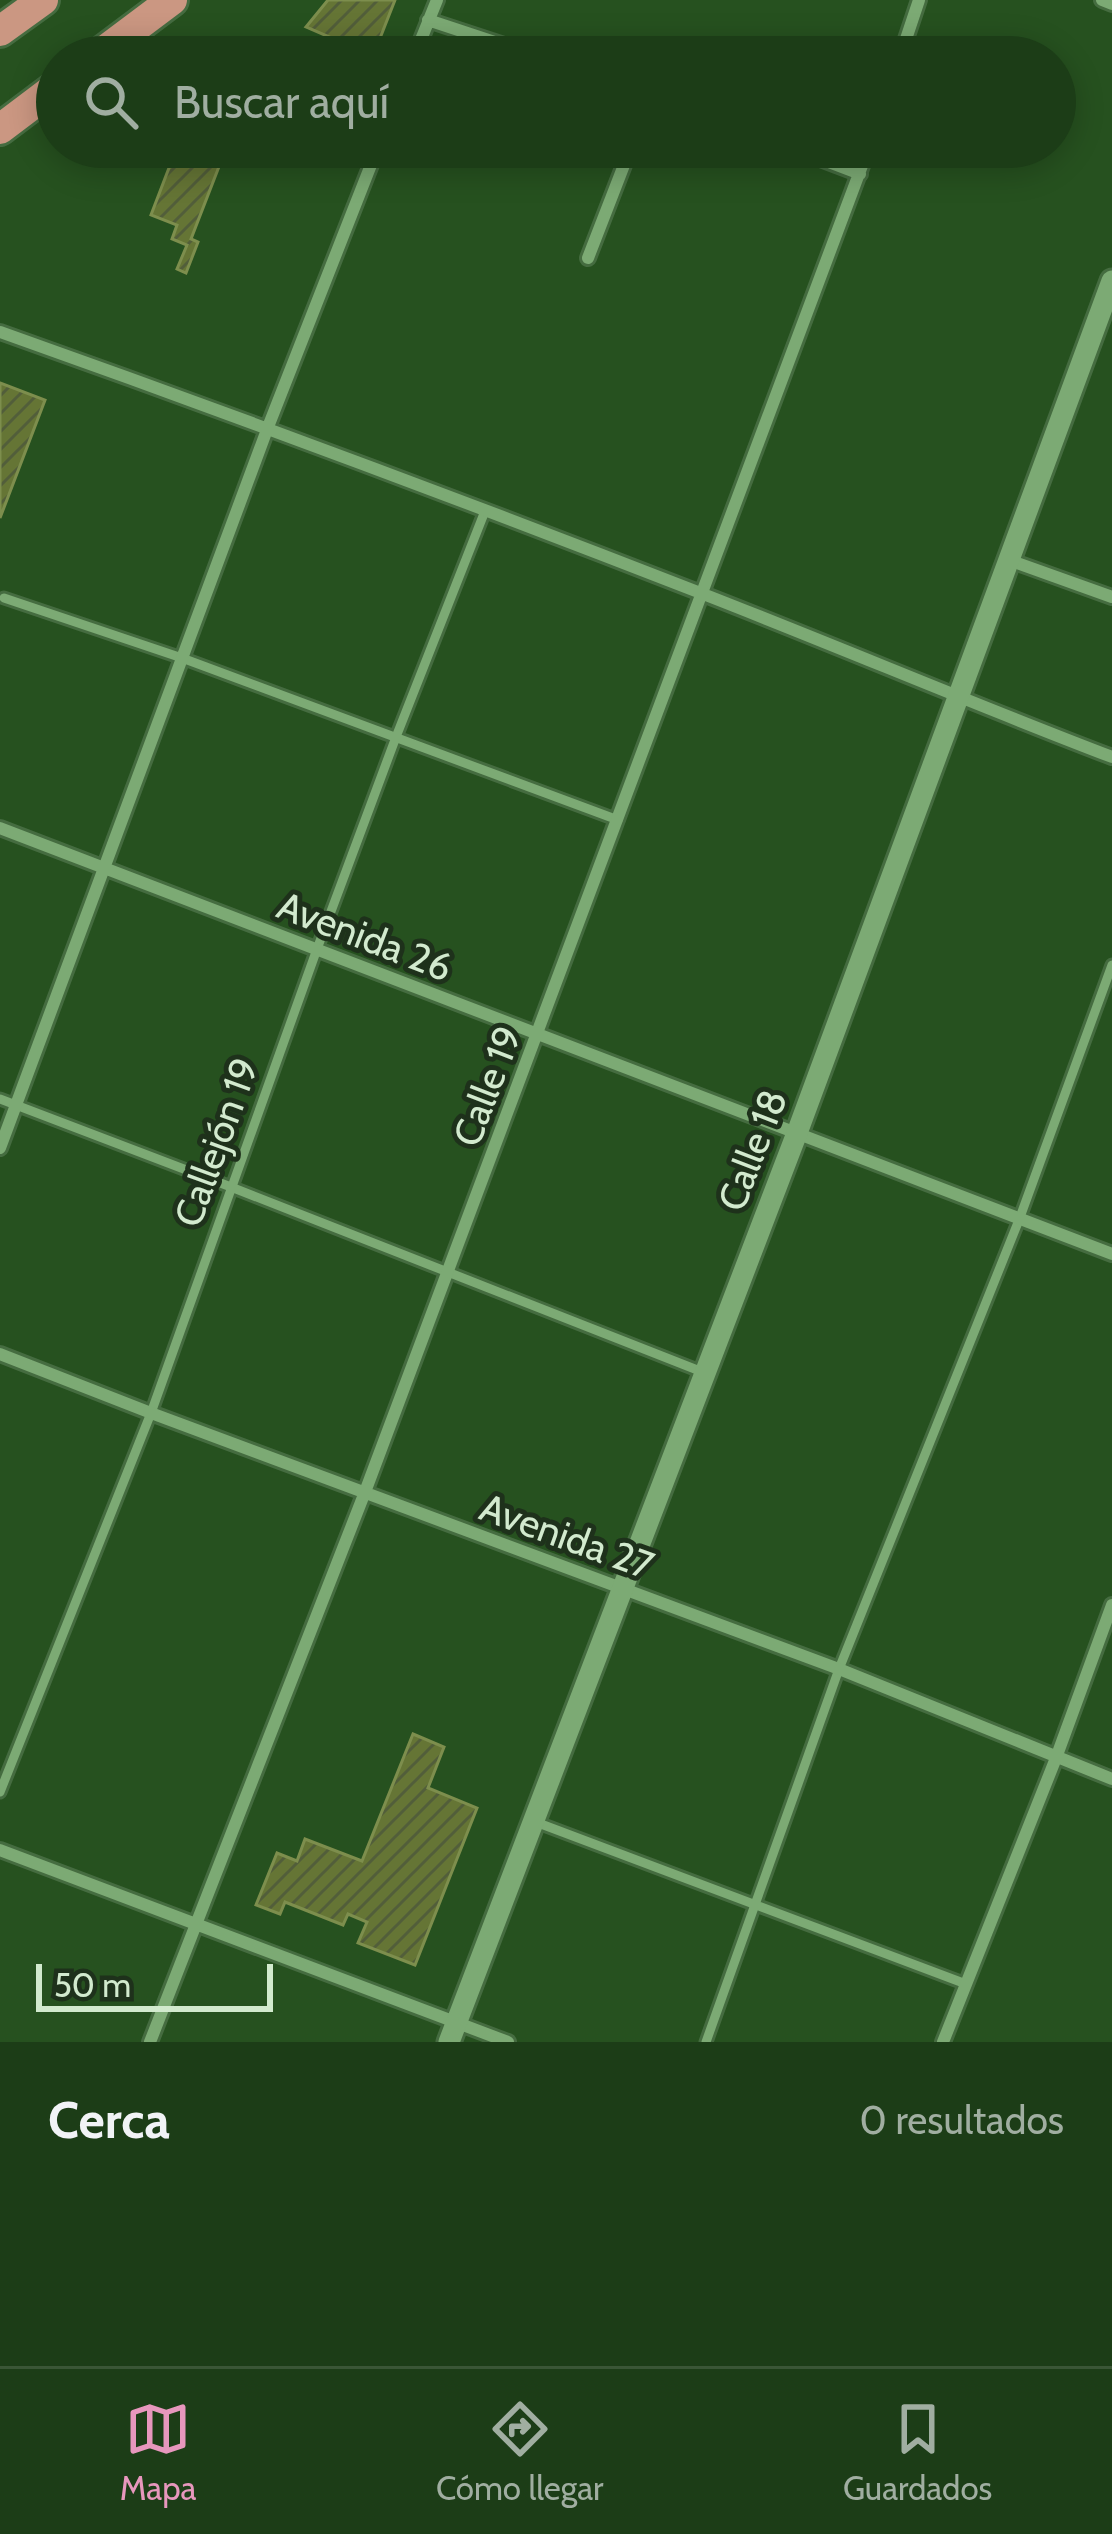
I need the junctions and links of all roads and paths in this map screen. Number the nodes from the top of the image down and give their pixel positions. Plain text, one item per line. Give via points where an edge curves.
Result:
1 (43, 0) edge
2 (172, 0) edge
3 (437, 0) edge
4 (919, 0) edge
5 (1102, 0) edge
6 (1112, 4) edge
7 (428, 20) junction
8 (0, 31) edge
9 (124, 36) edge
10 (422, 36) edge
11 (476, 36) edge
12 (907, 36) edge
13 (36, 102) edge
14 (0, 129) edge
15 (370, 168) edge
16 (623, 168) edge
17 (844, 168) edge
18 (862, 168) edge
19 (860, 174) junction
20 (588, 258) dead end
21 (1112, 281) edge
22 (0, 332) edge
23 (268, 428) junction
24 (485, 511) junction
25 (1009, 560) junction
26 (702, 593) junction
27 (1112, 597) edge
28 (4, 598) dead end
29 (182, 658) junction
30 (958, 699) junction
31 (396, 737) junction
32 (1112, 757) edge
33 (618, 820) junction
34 (0, 829) edge
35 (104, 868) junction
36 (317, 949) junction
37 (1112, 965) edge
38 (538, 1034) junction
39 (0, 1100) edge
40 (16, 1106) junction
41 (797, 1133) junction
42 (0, 1148) edge
43 (231, 1186) junction
44 (1019, 1220) junction
45 (1112, 1254) edge
46 (448, 1273) junction
47 (0, 1354) edge
48 (704, 1373) junction
49 (151, 1413) junction
50 (365, 1492) junction
51 (622, 1588) junction
52 (1112, 1606) edge
53 (839, 1669) junction
54 (1056, 1758) junction
55 (1112, 1779) edge
56 (0, 1792) edge
57 (533, 1821) junction
58 (0, 1850) edge
59 (754, 1906) junction
60 (196, 1923) junction
61 (966, 1984) junction
62 (453, 2032) edge
63 (150, 2042) edge
64 (508, 2042) edge
65 (706, 2042) edge
66 (943, 2042) edge

1 - 8 main road
2 - 9 main road
3 - 7 street
4 - 12 street
5 - 6 street
7 - 10 street
7 - 11 street
13 - 14 main road
15 - 23 street
16 - 20 street
17 - 19 street
18 - 19 street, Calle 19
19 - 26 street, Calle 19
21 - 25 street, Calle 18
22 - 23 street
23 - 24 street
23 - 29 street
24 - 26 street
24 - 31 lane, Callejón 19
25 - 27 street
25 - 30 street, Calle 18
26 - 30 street
26 - 33 street, Calle 19
28 - 29 lane
29 - 31 lane
29 - 35 street
30 - 32 street
30 - 41 street, Calle 18
31 - 33 lane
31 - 36 lane, Callejón 19
33 - 38 street, Calle 19
34 - 35 street, Avenida 26
35 - 36 street, Avenida 26
35 - 40 street
36 - 38 street, Avenida 26
36 - 43 lane, Callejón 19
37 - 44 lane
38 - 41 street, Avenida 26
38 - 46 street, Calle 19
39 - 40 lane
40 - 42 street
40 - 43 lane
41 - 44 street, Avenida 26
41 - 48 street, Calle 18
43 - 46 lane
43 - 49 lane, Callejón 19
44 - 45 street, Avenida 26
44 - 53 lane
46 - 48 lane
46 - 50 street, Calle 19
47 - 49 street, Avenida 27
48 - 51 street, Calle 18
49 - 50 street, Avenida 27
49 - 56 lane, Callejón 19
50 - 51 street, Avenida 27
50 - 60 street, Calle 19
51 - 53 street, Avenida 27
51 - 57 street, Calle 18
52 - 54 street
53 - 54 street, Avenida 27
53 - 59 lane
54 - 55 street, Avenida 27
54 - 61 street
57 - 59 lane
57 - 62 street, Calle 18
58 - 60 street
59 - 61 lane
59 - 65 lane
60 - 62 street
60 - 63 street, Calle 19
61 - 66 street
62 - 64 street

